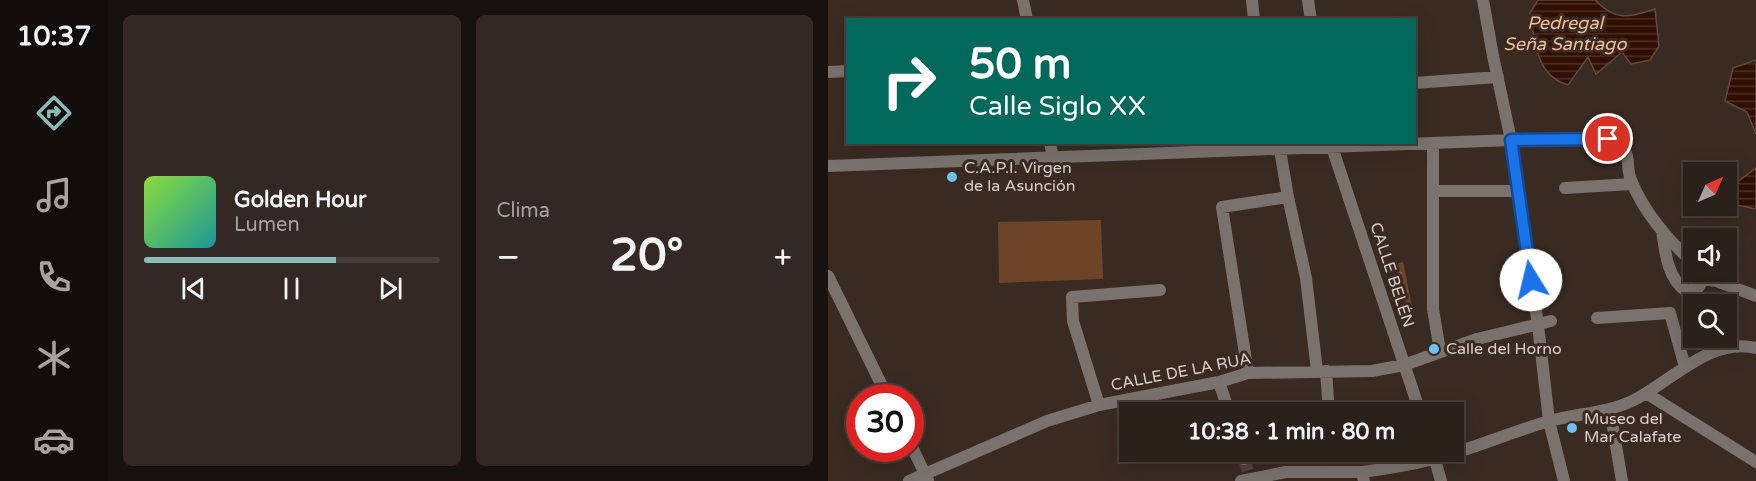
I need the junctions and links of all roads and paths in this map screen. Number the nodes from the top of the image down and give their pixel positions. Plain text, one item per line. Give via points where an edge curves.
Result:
1 (1023, 0) edge
2 (1252, 0) edge
3 (1308, 0) edge
4 (1483, 0) edge
5 (1027, 18) edge
6 (1254, 18) edge
7 (1311, 18) edge
8 (846, 71) edge
9 (828, 72) edge
10 (1498, 77) junction
11 (1416, 83) edge
12 (1511, 140) junction
13 (1433, 143) junction
14 (1050, 144) edge
15 (1408, 144) edge
16 (1416, 144) edge
17 (1273, 147) edge
18 (1332, 147) junction
19 (1053, 158) junction
20 (828, 166) edge
21 (1632, 184) junction
22 (1566, 188) dead end
23 (1433, 191) junction
24 (1518, 191) junction
25 (1288, 197) junction
26 (1662, 230) junction
27 (1683, 252) edge
28 (828, 276) edge
29 (1700, 282) edge
30 (1719, 282) edge
31 (1160, 290) dead end
32 (1756, 296) edge
33 (1597, 318) dead end
34 (1551, 321) dead end
35 (1538, 324) junction
36 (1756, 348) edge
37 (1440, 351) junction
38 (1404, 365) junction
39 (1685, 367) junction
40 (1322, 371) junction
41 (1248, 374) junction
42 (1219, 382) junction
43 (881, 384) edge
44 (1646, 393) junction
45 (1226, 402) edge
46 (1327, 402) edge
47 (1417, 402) edge
48 (1099, 405) junction
49 (1610, 410) junction
50 (1549, 421) junction
51 (1464, 446) edge
52 (919, 462) edge
53 (1411, 462) edge
54 (1436, 462) edge
55 (1756, 462) edge
56 (927, 477) edge
57 (1363, 477) edge
58 (1247, 478) edge
59 (1564, 479) edge
60 (909, 481) edge
61 (1441, 481) edge
62 (1622, 481) edge

1 - 5 street
2 - 6 street
3 - 7 street
4 - 10 street
8 - 9 street
10 - 11 street
10 - 12 street
12 - 13 street
12 - 21 street via 1608,139 1628,154
12 - 24 street
13 - 16 street
13 - 23 street
14 - 19 street
15 - 18 street
17 - 18 street
17 - 19 street
17 - 25 street
18 - 38 street, CALLE BELÉN
19 - 20 street
21 - 22 street
21 - 26 street
23 - 24 street
23 - 37 street via 1433,309
24 - 35 street
25 - 40 street
25 - 41 street via 1222,207
26 - 27 street
26 - 29 street via 1670,268 1679,286 1692,291
28 - 43 street
30 - 32 street
31 - 48 street, CALLE DE LA RUA via 1072,297 1073,321
33 - 39 street via 1670,313
34 - 35 street, CALLE DE LA RUA
35 - 37 street, CALLE DE LA RUA
35 - 50 street
36 - 39 street via 1744,345 1713,351
37 - 38 street, CALLE DE LA RUA
38 - 40 street, CALLE DE LA RUA via 1372,371
38 - 47 street, CALLE BELÉN
39 - 44 street
40 - 41 street, CALLE DE LA RUA
40 - 46 street
41 - 42 street, CALLE DE LA RUA
42 - 45 street
42 - 48 street, CALLE DE LA RUA
44 - 49 street
44 - 55 street
48 - 56 street, CALLE DE LA RUA via 1047,421
49 - 50 street
49 - 62 street
50 - 51 street
50 - 59 street
52 - 56 street
53 - 57 street
54 - 61 street
56 - 60 street, CALLE DE LA RUA
57 - 58 street via 1332,470

